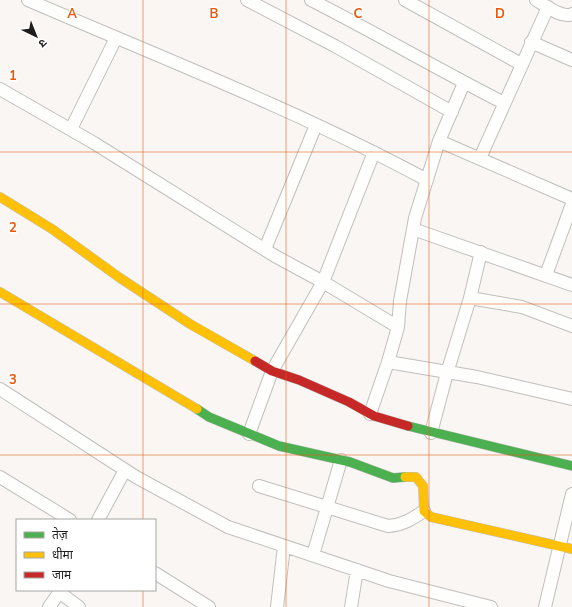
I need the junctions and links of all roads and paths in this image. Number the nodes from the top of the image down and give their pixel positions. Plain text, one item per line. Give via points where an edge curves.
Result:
1 (28, 0) edge
2 (246, 0) edge
3 (311, 0) edge
4 (405, 0) edge
5 (536, 0) edge
6 (548, 7) junction
7 (572, 14) edge
8 (116, 38) junction
9 (531, 42) junction
10 (572, 60) edge
11 (521, 64) junction
12 (464, 83) junction
13 (0, 88) edge
14 (504, 103) junction
15 (452, 112) junction
16 (316, 125) junction
17 (71, 129) junction
18 (439, 141) junction
19 (374, 152) junction
20 (480, 158) junction
21 (427, 180) junction
22 (0, 196) edge
23 (572, 199) edge
24 (572, 204) edge
25 (413, 229) junction
26 (264, 249) junction
27 (481, 252) junction
28 (546, 275) junction
29 (323, 282) junction
30 (572, 285) edge
31 (0, 292) edge
32 (470, 298) junction
33 (572, 326) edge
34 (398, 327) junction
35 (388, 362) junction
36 (272, 371) junction
37 (447, 373) junction
38 (0, 390) edge
39 (572, 399) edge
40 (370, 414) junction
41 (431, 432) junction
42 (249, 434) junction
43 (341, 460) junction
44 (572, 466) edge
45 (125, 470) junction
46 (0, 477) edge
47 (259, 486) dead end
48 (572, 494) edge
49 (328, 506) junction
50 (424, 511) junction
51 (68, 519) edge
52 (99, 519) edge
53 (284, 546) junction
54 (559, 546) junction
55 (572, 550) edge
56 (313, 555) junction
57 (357, 570) junction
58 (156, 574) edge
59 (60, 591) edge
60 (49, 607) edge
61 (79, 607) edge
62 (209, 607) edge
63 (277, 607) edge
64 (351, 607) edge
65 (491, 607) edge
66 (545, 607) edge

1 - 8 street
2 - 15 street via 335,46
3 - 12 street
4 - 11 street
5 - 6 street
6 - 7 street via 561,14
6 - 9 street
8 - 16 street
8 - 17 street
9 - 10 street
9 - 11 street
11 - 14 street
12 - 14 street
12 - 15 street
13 - 17 street
14 - 20 street
15 - 18 street
16 - 19 street
16 - 26 street
17 - 26 street
18 - 20 street
18 - 21 street
19 - 21 street
19 - 29 street
20 - 23 street
21 - 25 street
22 - 36 street via 190,324
24 - 28 street
25 - 27 street
25 - 34 street
26 - 29 street
27 - 28 street
27 - 32 street
28 - 30 street
29 - 34 street
29 - 36 street
31 - 42 street via 209,417
32 - 33 street via 522,307
32 - 37 street
34 - 35 street
35 - 37 street
35 - 40 street
36 - 40 street via 299,380
36 - 42 street
37 - 39 street via 477,377
37 - 41 street
38 - 45 street
40 - 41 street
41 - 44 street
42 - 43 street via 279,446
43 - 49 street
43 - 50 street via 393,478 416,477 423,486
45 - 52 street
45 - 53 street via 228,527
46 - 51 street
47 - 49 street
48 - 54 street
49 - 50 street via 388,526 409,521
49 - 56 street
50 - 54 street via 431,517 460,526
53 - 56 street
53 - 63 street
54 - 55 street
54 - 66 street
56 - 57 street
57 - 64 street
57 - 65 street via 389,581
58 - 62 street
59 - 60 street
59 - 61 street

